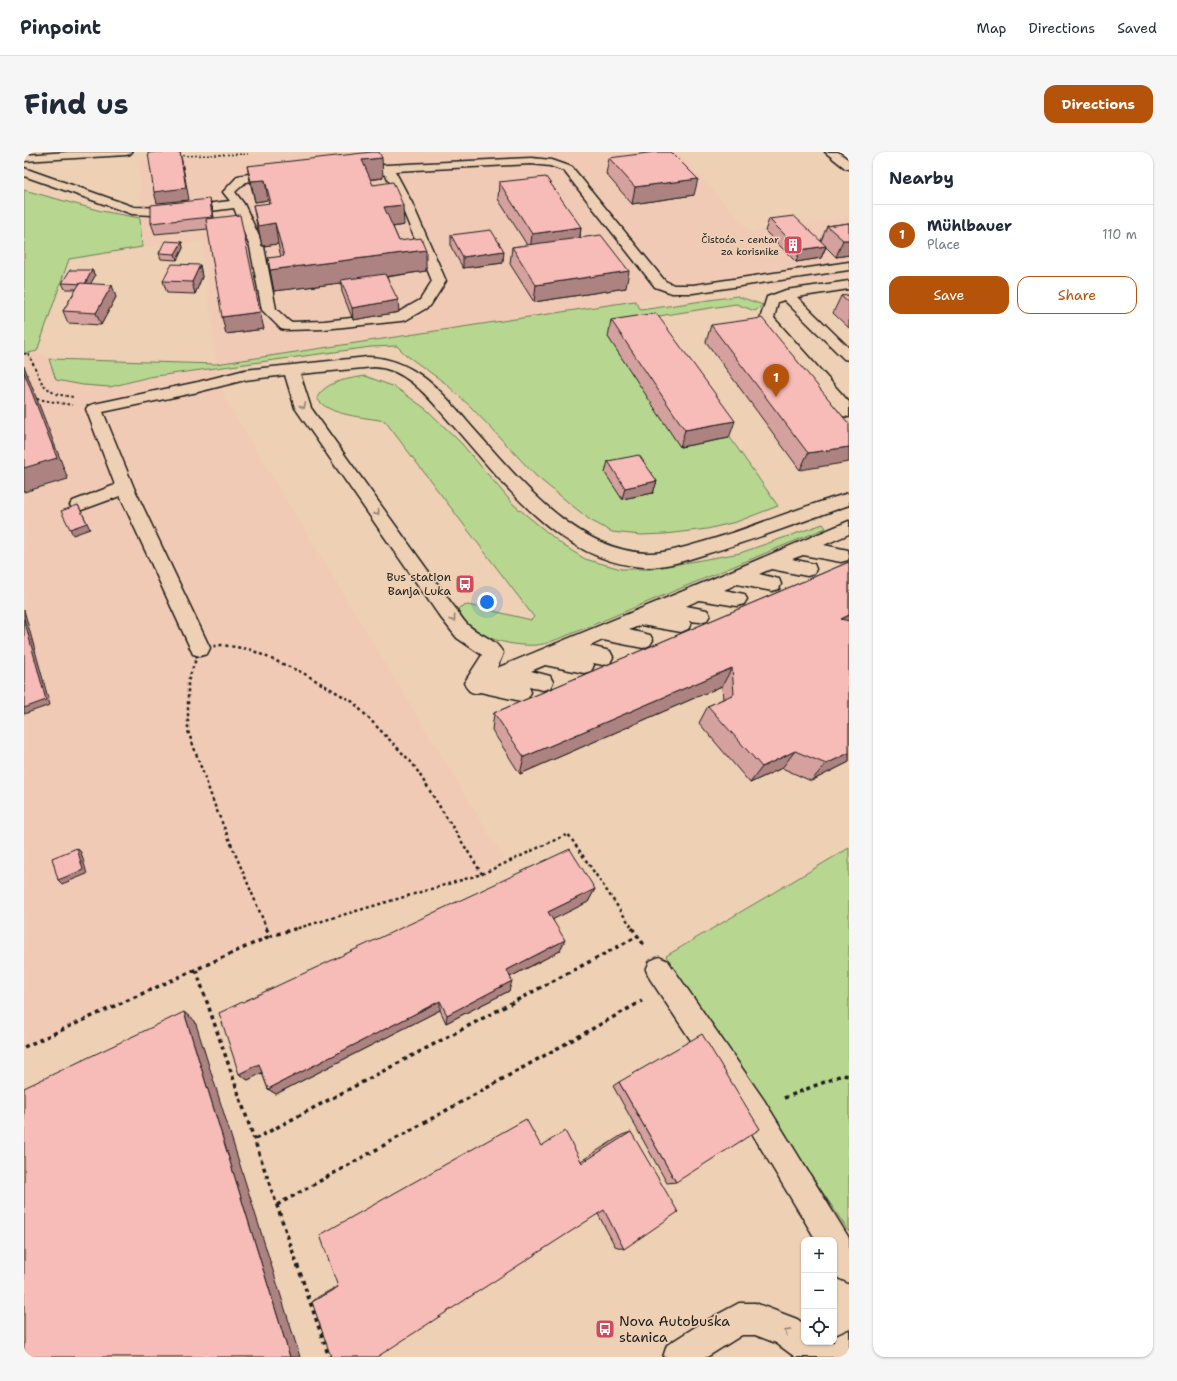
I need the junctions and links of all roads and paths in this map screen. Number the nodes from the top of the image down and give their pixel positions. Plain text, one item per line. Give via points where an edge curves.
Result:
1 (126, 152) edge
2 (253, 154) dead end
3 (178, 156) edge
4 (24, 158) edge
5 (367, 169) junction
6 (24, 172) edge
7 (238, 204) junction
8 (849, 266) edge
9 (849, 286) edge
10 (786, 294) junction
11 (24, 352) edge
12 (28, 353) dead end
13 (849, 356) edge
14 (291, 369) junction
15 (37, 399) dead end
16 (94, 409) junction
17 (849, 412) edge
18 (125, 488) junction
19 (849, 499) edge
20 (79, 505) edge
21 (815, 544) edge
22 (845, 551) edge
23 (816, 566) dead end
24 (734, 577) junction
25 (790, 577) dead end
26 (772, 584) dead end
27 (698, 593) junction
28 (680, 600) junction
29 (718, 607) dead end
30 (659, 609) junction
31 (700, 615) dead end
32 (631, 621) junction
33 (681, 624) dead end
34 (663, 631) dead end
35 (604, 633) junction
36 (585, 640) junction
37 (643, 640) dead end
38 (200, 648) junction
39 (565, 648) junction
40 (624, 648) dead end
41 (544, 657) junction
42 (603, 657) dead end
43 (524, 665) junction
44 (584, 665) dead end
45 (505, 673) junction
46 (563, 674) dead end
47 (543, 682) dead end
48 (481, 684) junction
49 (521, 692) dead end
50 (482, 874) junction
51 (270, 936) junction
52 (638, 936) junction
53 (196, 970) junction
54 (665, 977) junction
55 (24, 1048) edge
56 (849, 1076) edge
57 (754, 1110) junction
58 (254, 1139) junction
59 (277, 1205) junction
60 (831, 1237) edge
61 (837, 1248) edge
62 (849, 1267) edge
63 (849, 1346) edge
64 (329, 1357) edge
65 (679, 1357) edge
66 (816, 1357) edge
67 (836, 1357) edge

1 - 4 street
2 - 3 path
5 - 7 street via 264,175 242,179 228,192
5 - 7 street via 390,172 439,281 425,303 401,317 286,326 269,310 256,247
5 - 8 street via 531,161 558,165 568,170 660,284 672,288 693,289
6 - 7 street via 132,210 185,210
9 - 10 street
10 - 13 street
10 - 17 street via 772,300 767,319
11 - 12 path
14 - 16 street via 245,375
14 - 19 street via 368,362 386,363 398,368 432,392 523,494 549,517 603,552 627,558 647,560 696,551
14 -> 48 street via 303,408 445,609 460,630 493,652 489,664 474,683
15 - 16 path
16 - 18 street
18 - 20 street
18 - 38 street
21 - 22 street
21 - 23 street
21 - 24 street
24 - 25 street
24 - 26 street
24 - 27 street
24 - 27 street via 746,596
27 - 28 street
28 - 29 street
28 - 30 street
30 - 31 street
30 - 32 street
32 - 33 street
32 - 34 street
32 - 35 street
35 - 36 street
35 - 37 street
36 - 39 street
36 - 40 street
38 - 50 path via 222,645 250,649 303,673 353,702 413,764
38 - 51 path via 188,681 188,731 215,806
39 - 41 street
39 - 42 street
41 - 43 street
41 - 44 street
43 - 45 street
43 - 46 street
45 - 47 street
45 - 48 street
48 - 49 street
50 - 51 path
50 - 52 path via 568,834
51 - 53 path
52 - 54 path
52 - 58 path
53 - 55 path
53 - 58 path
54 - 57 street
54 - 59 path
56 - 57 path via 842,1075
57 - 60 street
58 - 59 path
59 - 64 path
61 - 62 street
63 - 67 street
66 -> 65 street via 806,1345 786,1330 755,1319 739,1319

